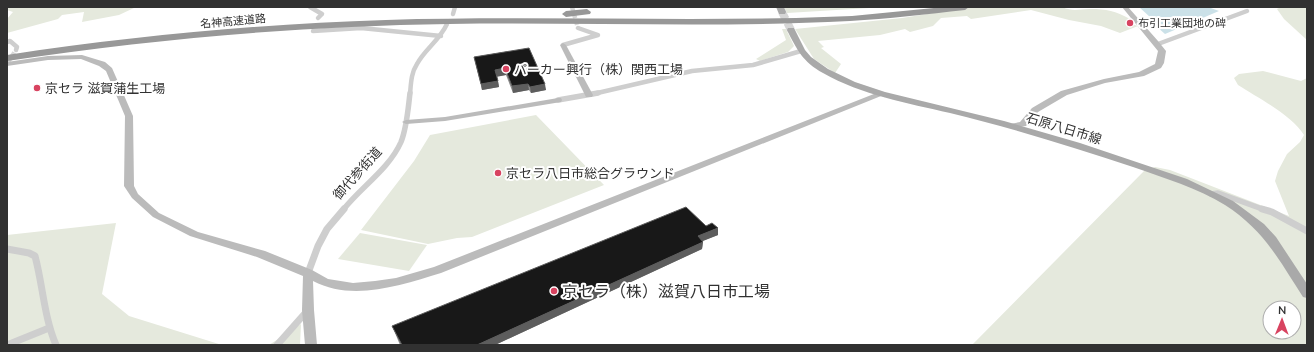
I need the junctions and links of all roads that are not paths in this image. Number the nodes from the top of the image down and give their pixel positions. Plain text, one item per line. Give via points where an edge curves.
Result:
1 (310, 7) edge
2 (455, 7) edge
3 (935, 7) edge
4 (963, 7) edge
5 (1125, 7) edge
6 (1247, 11) dead end
7 (587, 12) dead end
8 (759, 14) dead end
9 (457, 15) junction
10 (811, 16) junction
11 (318, 18) dead end
12 (513, 20) junction
13 (447, 24) dead end
14 (619, 27) dead end
15 (578, 28) dead end
16 (774, 28) dead end
17 (791, 30) tunnel mouth
18 (313, 31) dead end
19 (441, 36) junction
20 (7, 42) edge
21 (1158, 44) junction
22 (563, 45) joint
23 (16, 50) dead end
24 (801, 51) junction
25 (7, 60) edge
26 (589, 94) junction
27 (882, 94) junction
28 (558, 100) joint
29 (406, 122) junction
30 (1013, 126) junction
31 (1211, 194) junction
32 (1307, 231) edge
33 (7, 249) edge
34 (308, 273) junction
35 (1307, 294) edge
36 (308, 310) junction
37 (49, 328) junction
38 (7, 345) edge
39 (56, 345) edge
40 (277, 345) edge
41 (311, 345) edge

1 - 11 street via 322,14
2 - 9 street
3 - 10 highway, 名神高速道路
4 - 12 highway, 名神高速道路 via 889,16 803,21
4 - 16 highway via 873,20
5 - 21 street
6 - 21 street
7 - 9 highway
8 - 10 highway
9 - 10 highway, 名神高速道路 via 674,18
9 - 25 highway, 名神高速道路 via 224,29 119,40
12 - 14 highway
12 - 25 highway, 名神高速道路 via 276,29 117,44
13 - 19 street, 御代参街道
15 - 22 street via 598,35
17 - 24 main road, 石原八日市線
18 - 19 street via 361,28
19 - 29 street, 御代参街道 via 417,63 413,72
20 - 23 street via 10,41 17,47
21 - 30 street via 1162,51 1160,63 1152,70 1064,92 1035,110 1023,124
22 - 26 street
24 - 26 street via 753,65 692,71
24 - 27 main road, 石原八日市線 via 825,71
25 - 34 street via 82,57 102,64 109,70 130,116 129,186 135,196 156,215 194,234 261,254
26 - 28 street
27 - 30 main road, 石原八日市線
27 - 34 street via 437,270 396,282 353,287 326,283
28 - 29 street via 445,119
29 - 34 street, 御代参街道 via 401,141 390,160 327,229
30 - 31 main road, 石原八日市線 via 1183,181
31 - 32 street via 1218,193 1272,212
31 - 35 main road, 石原八日市線 via 1229,203 1260,227 1272,240
33 - 37 street via 35,256
34 - 36 street, 御代参街道
36 - 40 street
36 - 41 street, 御代参街道
37 - 38 street
37 - 39 street

